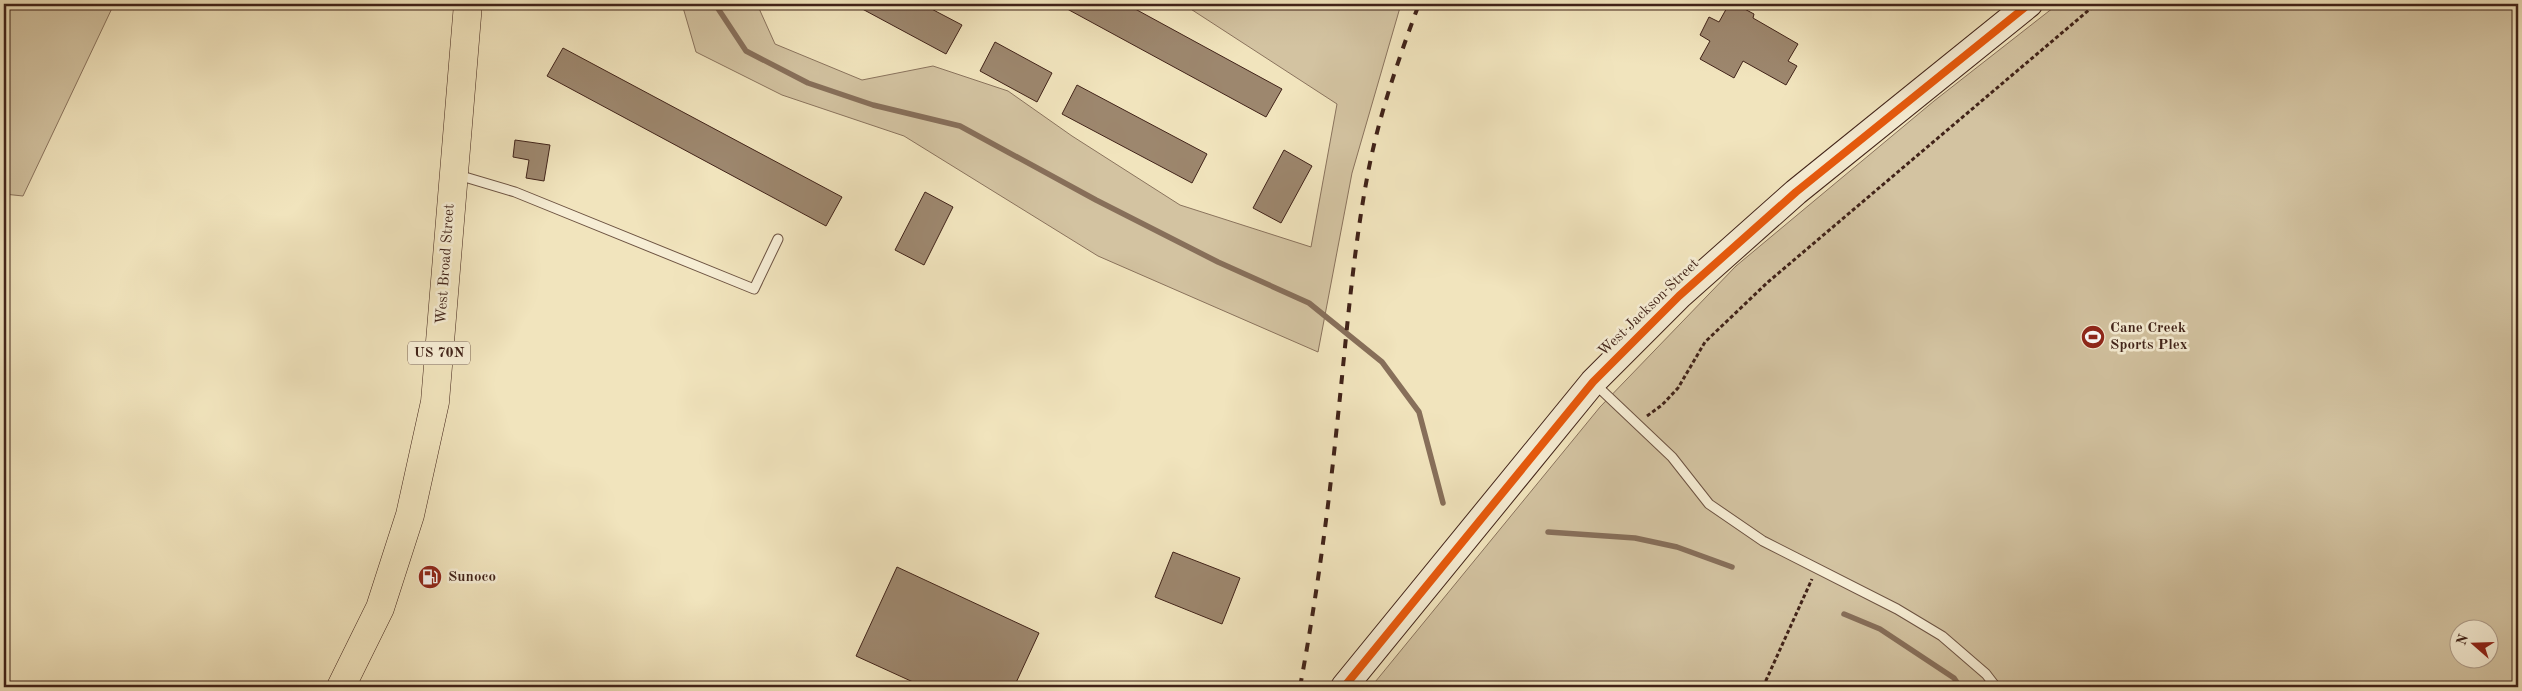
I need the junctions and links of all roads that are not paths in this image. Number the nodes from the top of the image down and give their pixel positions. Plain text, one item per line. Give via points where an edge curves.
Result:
1 (468, 4) edge
2 (2029, 4) edge
3 (453, 174) junction
4 (778, 238) dead end
5 (1594, 382) junction
6 (341, 687) edge
7 (1344, 687) edge
8 (1996, 687) edge

1 - 3 main road, West Broad Street / US 70N
2 - 5 street, West Jackson Street via 1796,192 1679,296
3 - 4 lane via 515,192 754,289
3 - 6 main road, West Broad Street / US 70N via 435,402 410,516 380,608
5 - 7 street, West Jackson Street
5 - 8 lane via 1672,457 1709,504 1763,541 1897,609 1942,636 1986,674

